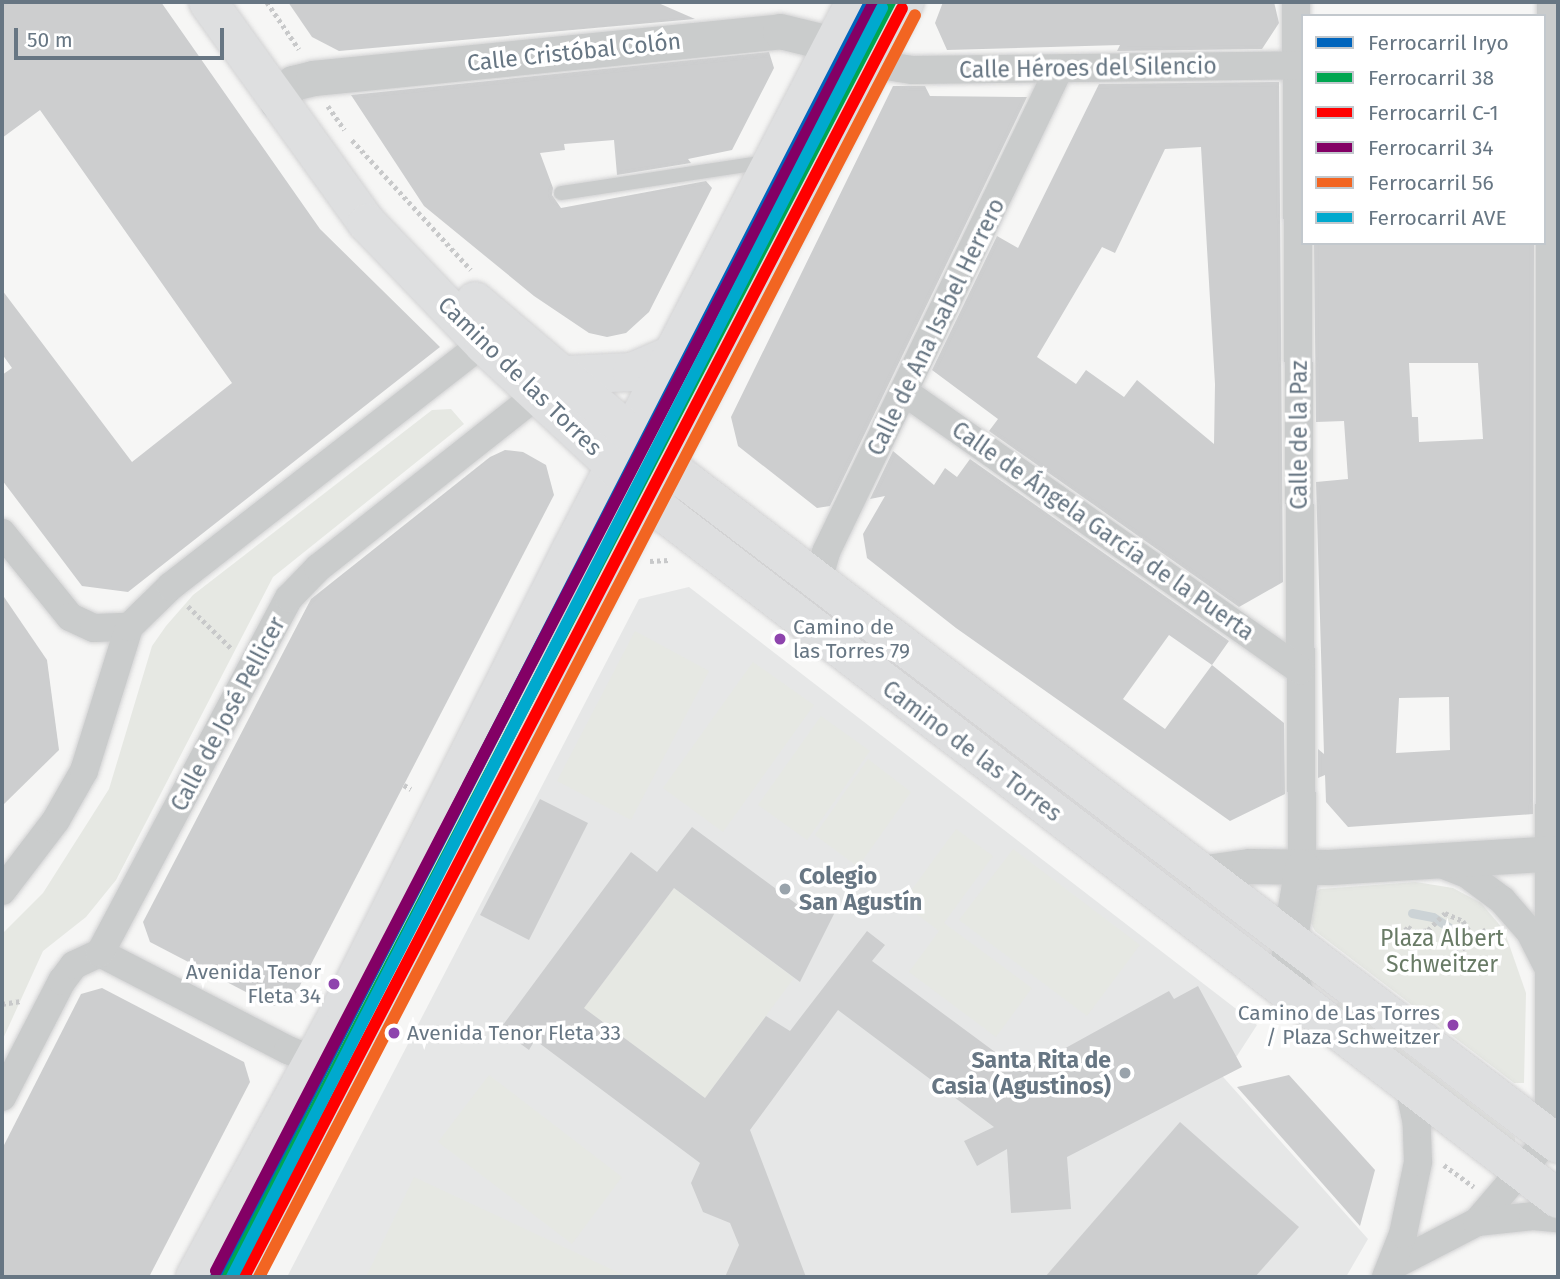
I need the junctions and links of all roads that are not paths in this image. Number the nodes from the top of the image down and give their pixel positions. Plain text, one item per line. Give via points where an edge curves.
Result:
1 (208, 2) edge
2 (237, 2) edge
3 (855, 2) edge
4 (905, 2) edge
5 (1296, 2) edge
6 (1552, 2) edge
7 (833, 44) junction
8 (1548, 61) edge
9 (874, 64) junction
10 (1299, 66) edge
11 (1059, 69) junction
12 (299, 84) junction
13 (774, 161) junction
14 (561, 193) dead end
15 (1555, 253) edge
16 (494, 336) junction
17 (676, 353) junction
18 (551, 385) junction
19 (906, 393) junction
20 (633, 432) junction
21 (666, 462) junction
22 (614, 468) junction
23 (647, 498) junction
24 (2, 533) edge
25 (823, 585) junction
26 (129, 627) junction
27 (1300, 670) junction
28 (1555, 853) edge
29 (1429, 859) junction
30 (1302, 867) junction
31 (1199, 873) junction
32 (2, 891) edge
33 (1289, 943) junction
34 (100, 953) junction
35 (1549, 974) junction
36 (1297, 995) junction
37 (330, 1064) junction
38 (1408, 1082) junction
39 (2, 1097) edge
40 (1552, 1140) edge
41 (1524, 1172) junction
42 (1558, 1199) edge
43 (1558, 1218) edge
44 (1478, 1222) junction
45 (1390, 1271) edge
46 (195, 1277) edge
47 (237, 1277) edge

1 - 12 main road, Camino de las Torres
2 - 12 main road, Camino de las Torres
3 - 7 main road
4 - 9 main road
5 - 10 street, Calle de la Paz
6 - 8 street
7 - 9 street, Calle Cristóbal Colón
7 - 12 street, Calle Cristóbal Colón via 780,31
7 - 13 main road
8 - 15 street
9 - 11 street, Calle Héroes del Silencio via 913,69
9 - 21 main road
10 - 11 street, Calle Héroes del Silencio
10 - 27 street, Calle de la Paz
11 - 19 street, Calle de Ana Isabel Herrero
12 - 16 main road, Camino de las Torres via 367,223
13 - 14 lane
13 - 17 main road
15 - 28 street
16 - 18 main road, Camino de las Torres
16 - 26 street via 171,586
17 - 18 main road via 625,374
17 - 20 main road
18 - 20 main road, Camino de las Torres
18 - 22 main road, Camino de las Torres
18 - 34 street, Calle de José Pellicer via 318,568 289,597
19 - 25 street, Calle de Ana Isabel Herrero via 826,552
19 - 27 street, Calle de Ángela García de la Puerta
20 - 21 main road, Camino de las Torres
20 - 22 main road
21 - 23 main road
21 - 25 main road, Camino de las Torres
22 - 23 main road, Camino de las Torres
22 - 37 main road
23 - 36 main road, Camino de las Torres via 1140,880
23 - 37 main road
24 - 26 street via 70,617 94,628
25 - 31 main road, Camino de las Torres
26 - 32 street via 84,771 56,820
27 - 30 street, Calle de la Paz
28 - 29 street
28 - 35 street
29 - 30 street
29 - 35 street via 1467,874 1502,900 1530,932
30 - 31 street via 1249,866
30 - 33 street
31 - 33 main road, Camino de las Torres
33 - 36 street via 1289,970
33 - 40 main road, Camino de las Torres
34 - 37 street
34 - 39 street via 74,965 62,981
35 - 40 street
36 - 38 main road, Camino de las Torres
37 - 46 main road
37 - 47 main road
38 - 41 main road, Camino de las Torres
38 - 45 street via 1418,1124 1418,1161
40 - 41 street
41 - 42 main road, Camino de las Torres
41 - 44 street
43 - 44 street
44 - 45 street

